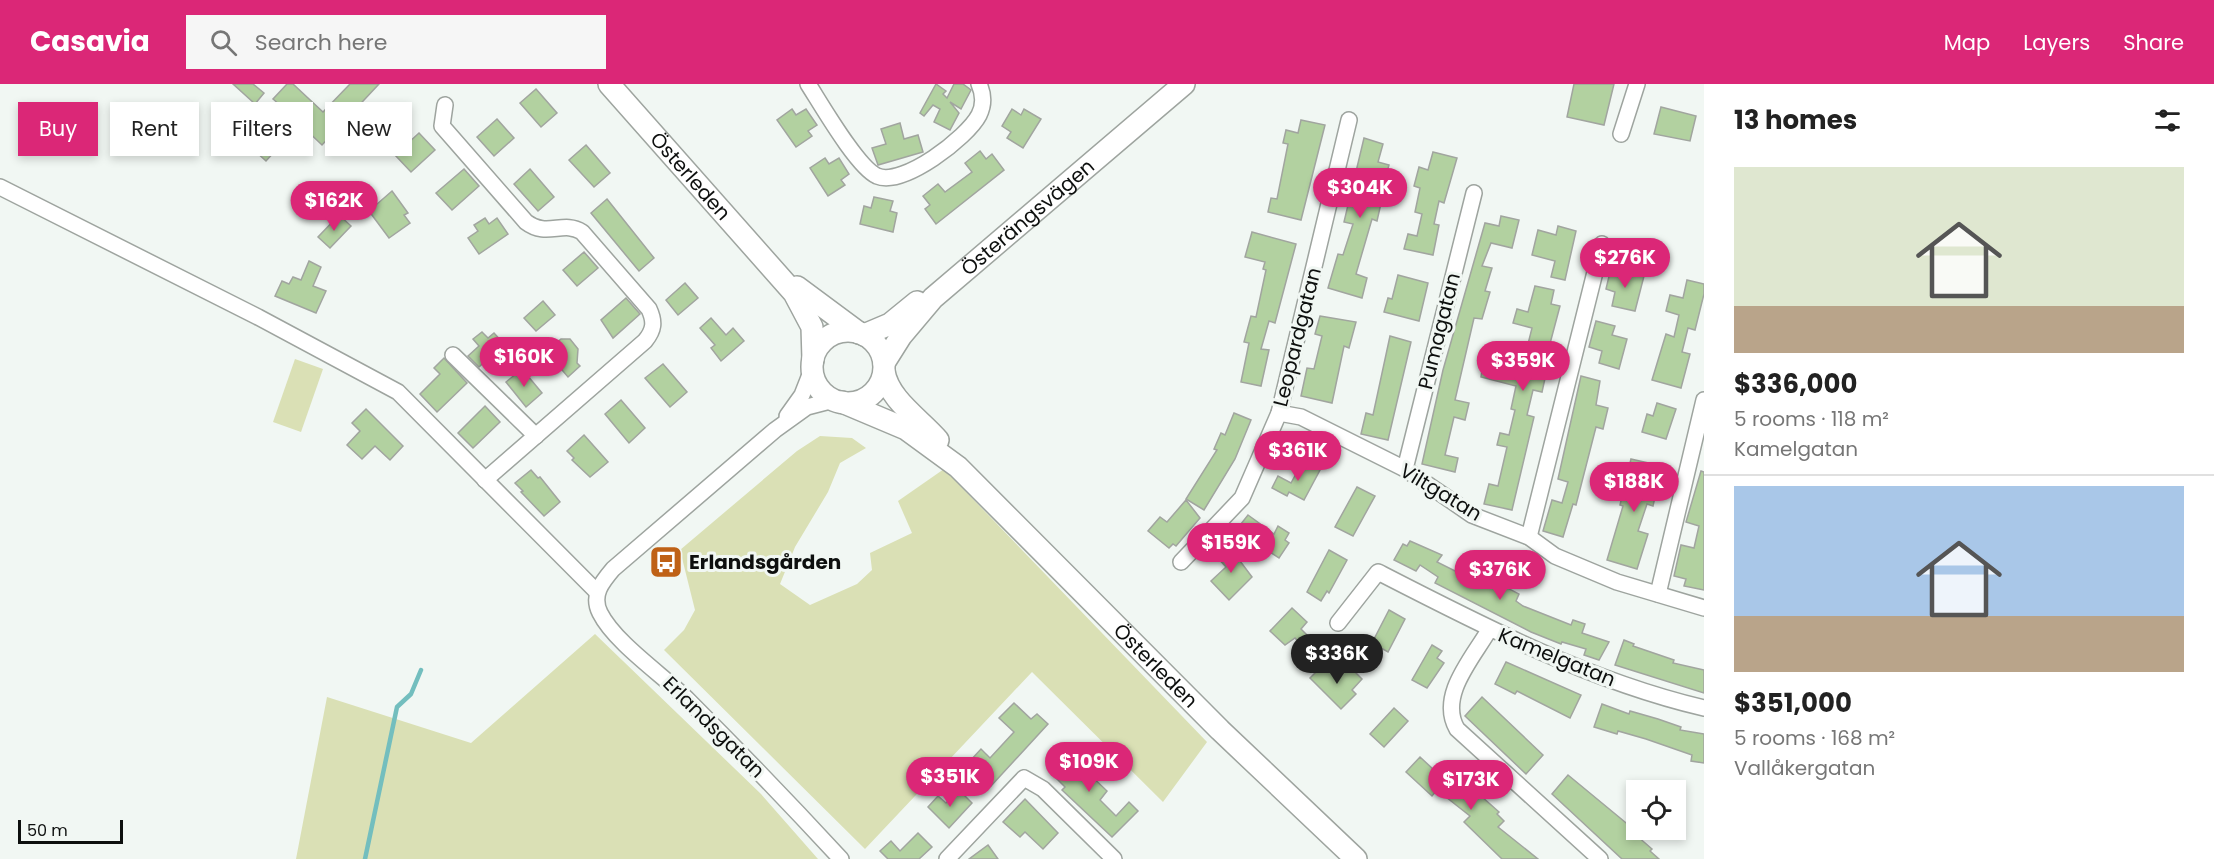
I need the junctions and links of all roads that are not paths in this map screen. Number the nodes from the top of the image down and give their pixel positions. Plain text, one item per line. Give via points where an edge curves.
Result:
1 (609, 84) edge
2 (808, 84) edge
3 (980, 84) edge
4 (1173, 84) edge
5 (1184, 84) edge
6 (1637, 84) edge
7 (445, 105) dead end
8 (1349, 120) dead end
9 (1621, 134) dead end
10 (0, 187) edge
11 (1474, 193) dead end
12 (1602, 244) dead end
13 (774, 267) junction
14 (861, 334) junction
15 (453, 355) dead end
16 (813, 364) junction
17 (884, 367) junction
18 (1704, 400) edge
19 (838, 401) junction
20 (1279, 413) junction
21 (775, 430) junction
22 (536, 436) junction
23 (958, 467) junction
24 (1405, 469) junction
25 (485, 480) junction
26 (1529, 537) junction
27 (1181, 562) dead end
28 (597, 592) junction
29 (1658, 594) junction
30 (1704, 608) edge
31 (1338, 623) dead end
32 (1489, 630) junction
33 (1704, 708) edge
34 (841, 859) edge
35 (948, 859) edge
36 (1114, 859) edge
37 (1356, 859) edge
38 (1600, 859) edge

1 - 13 main road, Österleden
2 - 3 street via 869,171 892,178 913,171 970,127 982,106
4 - 14 main road, Österängsvägen via 890,324
5 - 17 main road, Österängsvägen via 933,298 901,336
6 - 9 street
7 - 22 street via 442,126 526,222 538,230 569,227 582,232 649,309 654,320 645,341
8 - 20 street, Leopardgatan
10 - 25 street via 258,316 398,392
11 - 24 street, Pumagatan
12 - 26 street
13 - 14 main road, Österleden via 826,311
13 - 16 main road, Österleden via 808,318 813,335
14 - 16 main road via 843,332 827,338 818,348
14 - 17 main road, Österleden via 879,349
15 - 22 street
16 - 19 main road, Österleden via 820,389
16 - 21 street via 802,395
17 - 19 main road via 880,383 872,393 855,402
17 - 23 main road, Österleden via 885,379 895,395
18 - 29 street
19 - 21 street via 807,407
19 - 23 main road, Österleden via 906,429
20 - 24 street, Viltgatan via 1301,417
20 - 27 street, Leopardgatan via 1242,498
21 - 28 street via 613,569
22 - 25 street
23 - 37 main road, Österleden via 1211,721
24 - 26 street, Viltgatan via 1472,515
25 - 28 street
26 - 29 street, Viltgatan via 1555,556
28 - 34 street, Erlandsgatan via 600,614 613,631 687,699
29 - 30 street, Viltgatan
31 - 32 street, Kamelgatan via 1378,572
32 - 33 street, Kamelgatan via 1594,674
32 - 38 street via 1451,696 1452,719 1457,729
35 - 36 street via 1024,778 1043,789

